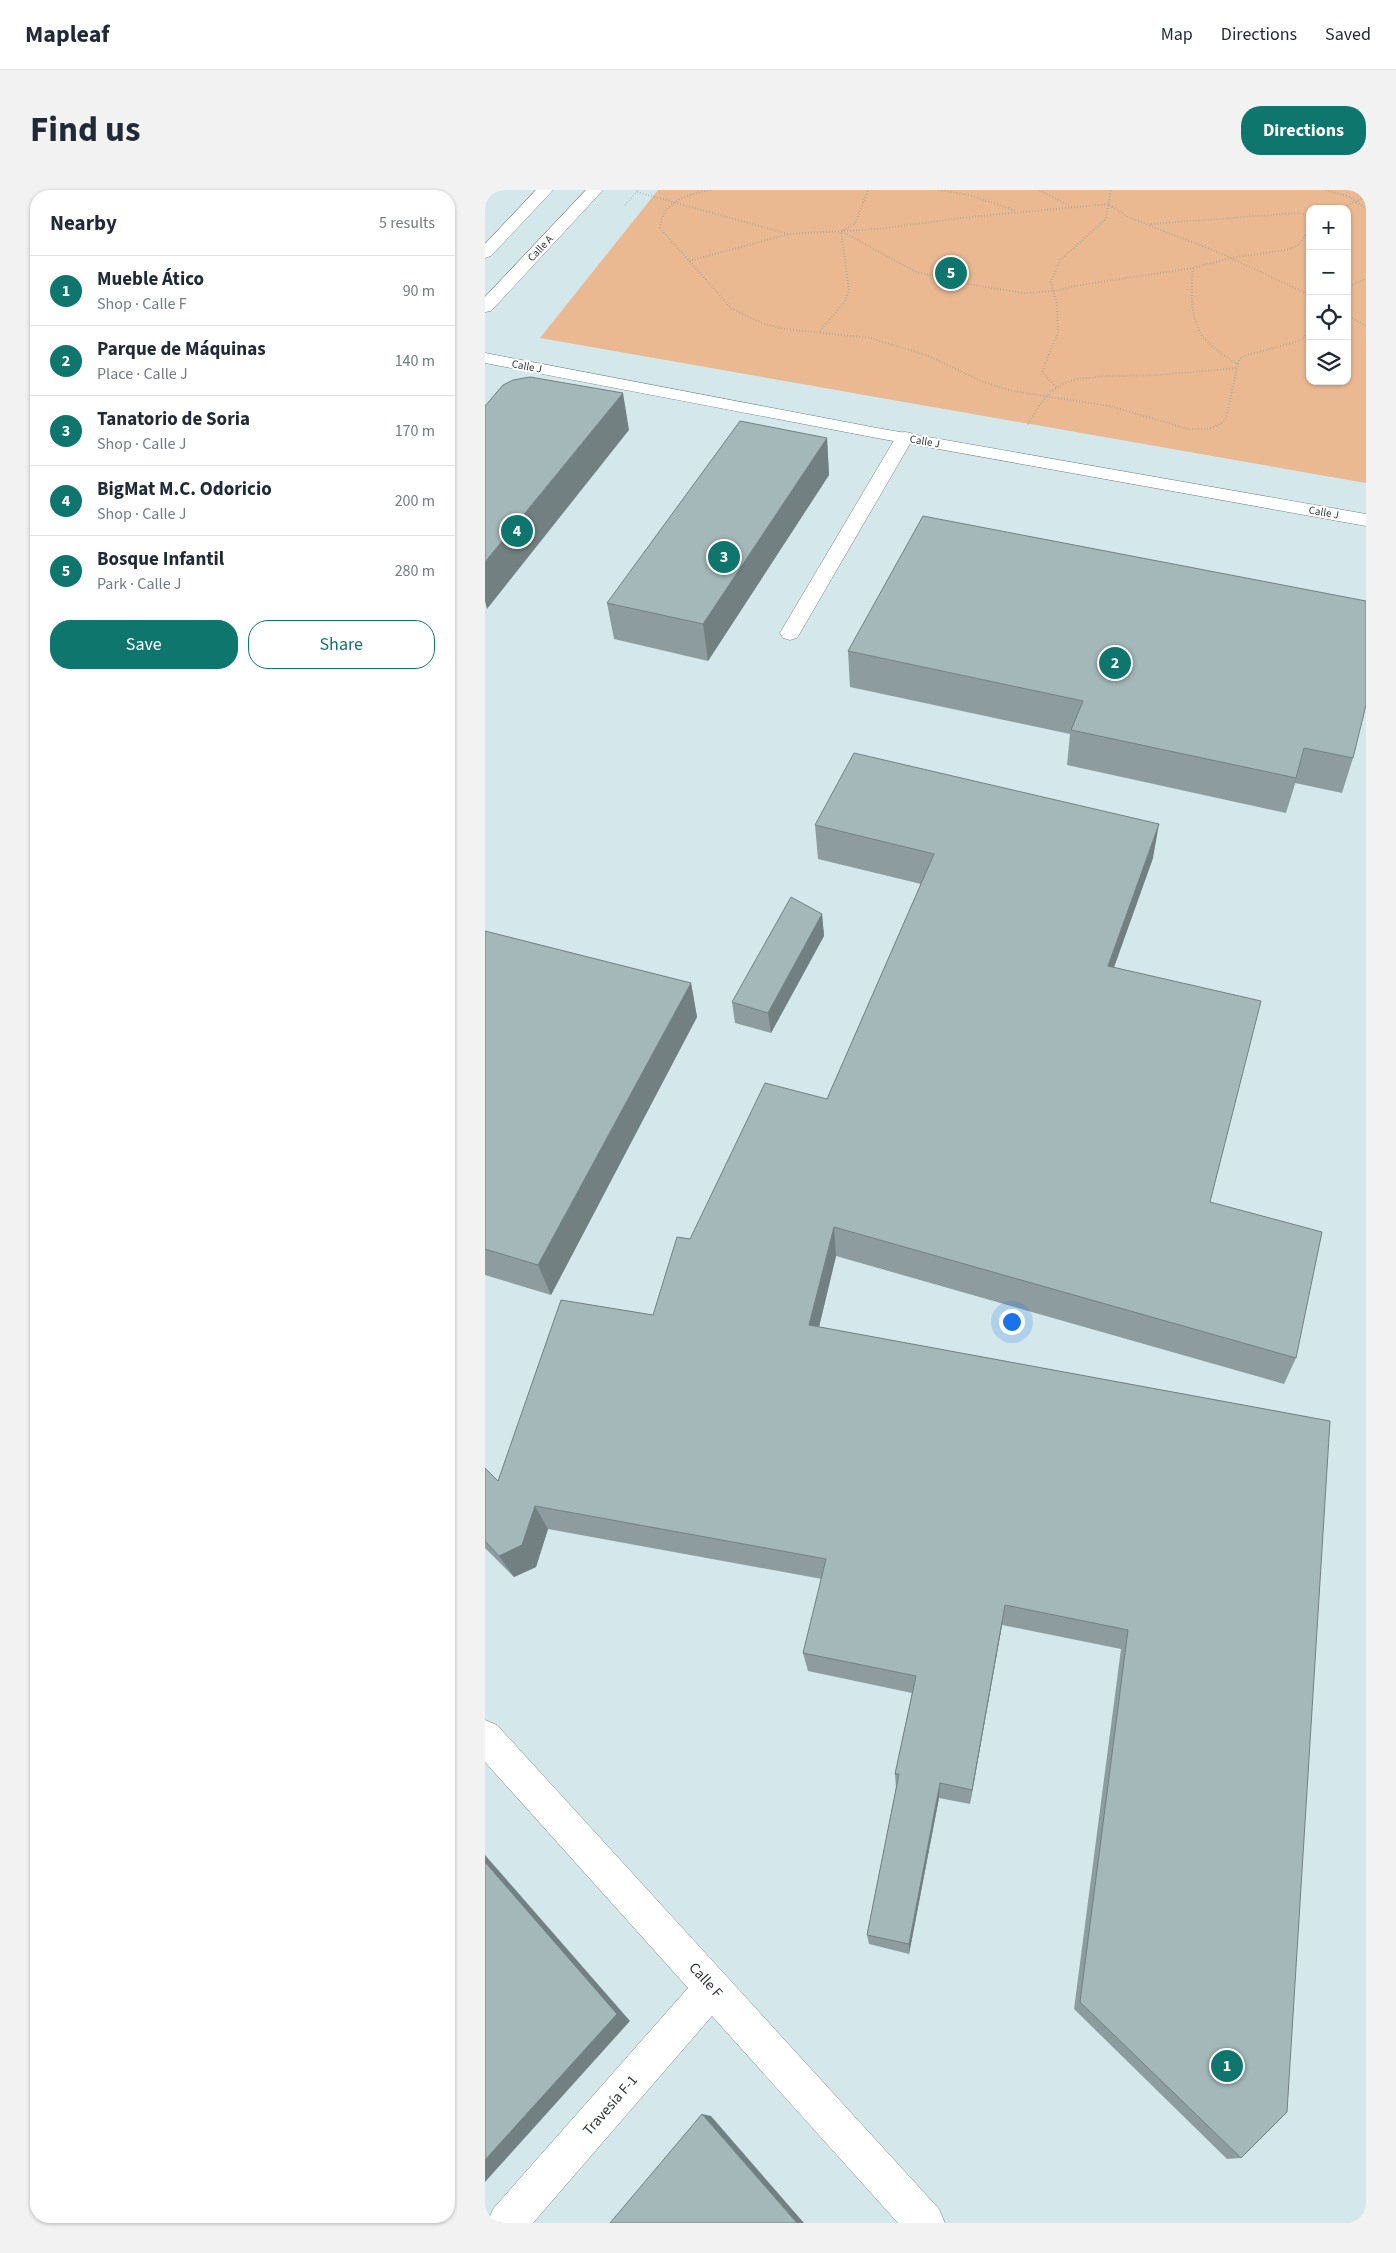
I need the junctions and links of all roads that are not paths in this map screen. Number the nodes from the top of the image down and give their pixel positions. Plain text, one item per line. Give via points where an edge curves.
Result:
1 (545, 190) edge
2 (595, 190) edge
3 (485, 253) edge
4 (485, 307) edge
5 (485, 358) edge
6 (905, 438) junction
7 (1366, 520) edge
8 (790, 633) dead end
9 (485, 1737) edge
10 (713, 1987) junction
11 (507, 2223) edge
12 (925, 2223) edge

1 - 3 street
2 - 4 street, Calle A
5 - 6 street, Calle J
6 - 7 street, Calle J
6 - 8 street
9 - 10 street, Calle F
10 - 11 street, Travesía F-1
10 - 12 street, Calle F

